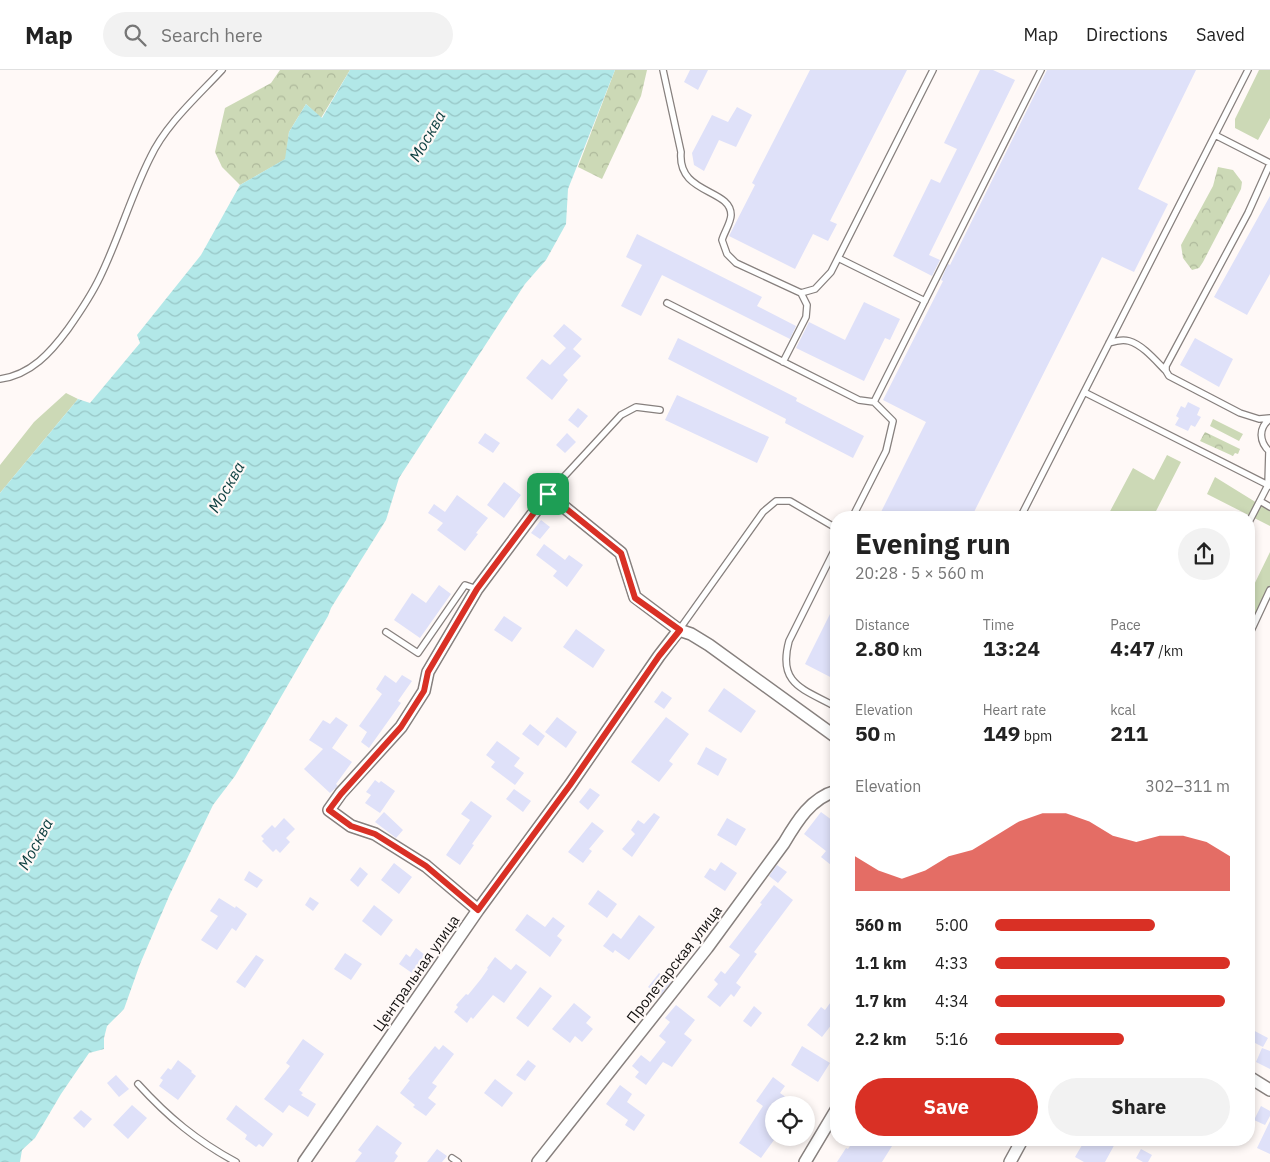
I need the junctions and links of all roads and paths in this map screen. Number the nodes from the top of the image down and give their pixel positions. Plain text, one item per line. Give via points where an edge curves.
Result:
1 (222, 70) edge
2 (663, 70) edge
3 (934, 70) edge
4 (1041, 70) edge
5 (1248, 70) edge
6 (1215, 135) junction
7 (1270, 164) edge
8 (1267, 178) edge
9 (838, 258) junction
10 (801, 293) junction
11 (925, 301) junction
12 (667, 304) dead end
13 (1109, 343) junction
14 (783, 362) junction
15 (1166, 371) junction
16 (0, 379) edge
17 (1084, 392) junction
18 (874, 402) junction
19 (660, 410) dead end
20 (1270, 418) edge
21 (1270, 452) edge
22 (1269, 485) edge
23 (548, 494) junction
24 (1260, 501) junction
25 (1270, 507) edge
26 (856, 511) edge
27 (1024, 511) edge
28 (1255, 511) edge
29 (830, 524) edge
30 (830, 560) edge
31 (477, 589) junction
32 (1270, 590) edge
33 (1255, 622) edge
34 (680, 630) junction
35 (386, 632) dead end
36 (830, 704) edge
37 (830, 734) edge
38 (830, 792) edge
39 (478, 910) junction
40 (1255, 1080) edge
41 (138, 1084) dead end
42 (1270, 1090) edge
43 (830, 1120) edge
44 (1019, 1146) edge
45 (236, 1162) edge
46 (304, 1162) edge
47 (538, 1162) edge
48 (805, 1162) edge
49 (1010, 1162) edge

1 - 16 lane via 172,125 150,157 87,302 58,342 37,364
2 - 10 lane via 684,174 730,208 731,216 722,240 727,254 736,263
3 - 9 lane
4 - 11 lane
5 - 6 lane
6 - 7 lane
6 - 13 lane
7 - 8 lane
8 - 15 lane via 1170,357
9 - 10 lane via 832,272 822,282
9 - 11 lane
10 - 14 lane via 807,305 806,317
11 - 18 lane
12 - 14 lane
13 - 15 lane via 1128,340
13 - 17 lane
14 - 18 lane via 859,400
15 - 20 lane via 1174,380 1240,413 1259,419
17 - 22 lane
17 - 27 lane
18 - 26 lane via 893,421 886,451
19 - 23 lane via 636,407 621,415
20 - 21 lane via 1261,436
21 - 22 lane
22 - 24 lane
23 - 31 street
23 - 34 street via 621,553 635,598
24 - 25 lane
24 - 28 lane
29 - 34 lane via 790,501 776,502 763,512
30 - 36 lane via 785,655 791,680
31 - 35 lane via 465,585 418,653
31 - 39 street via 428,672 424,691 401,727 329,810 351,826 375,834 426,866
32 - 33 lane
34 - 37 street via 709,644
34 - 39 street, Центральная улица
38 - 47 street, Пролетарская улица via 809,806 793,826 708,948
39 - 46 street, Центральная улица
40 - 42 street
41 - 45 lane via 180,1125
43 - 48 street
44 - 49 street

